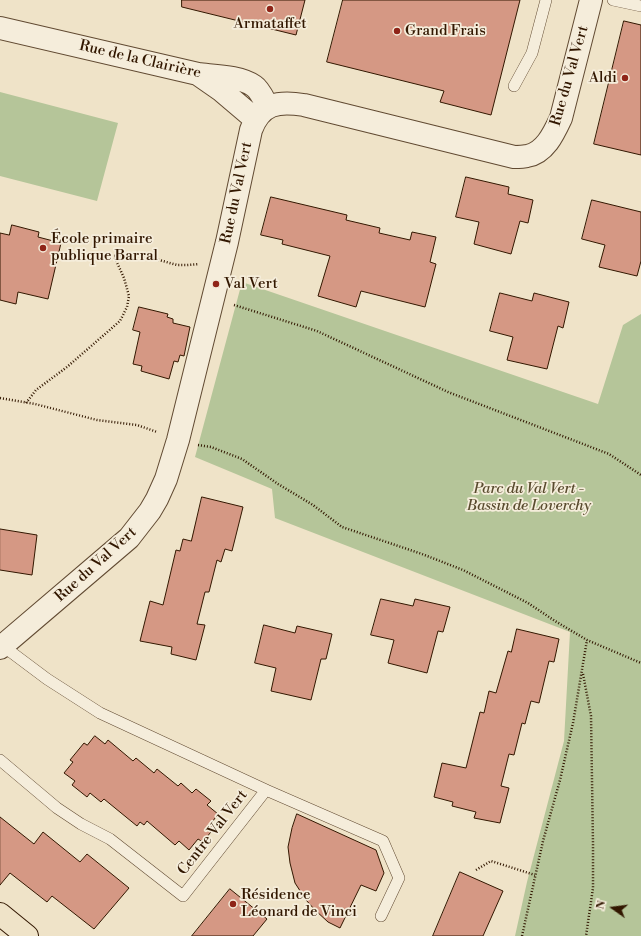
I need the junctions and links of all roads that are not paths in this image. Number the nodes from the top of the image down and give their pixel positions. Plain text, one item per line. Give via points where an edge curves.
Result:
1 (546, 0) edge
2 (591, 0) edge
3 (613, 0) edge
4 (641, 6) edge
5 (0, 28) edge
6 (514, 86) dead end
7 (262, 113) junction
8 (1, 647) edge
9 (0, 760) edge
10 (266, 790) junction
11 (0, 914) edge
12 (381, 916) dead end
13 (28, 936) edge

1 - 6 lane via 532,53
2 - 7 street, Rue du Val Vert via 561,118 553,136 528,156 514,157 287,102 278,103
3 - 4 lane
5 - 7 street, Rue de la Clairière via 198,74 222,91
7 - 8 street, Rue du Val Vert via 251,130 178,440 157,499 129,538
8 - 10 lane, Centre Val Vert via 100,713
9 - 10 lane, Centre Val Vert via 57,808 110,839 182,896
10 - 12 lane via 383,842 399,878
11 - 13 main road

